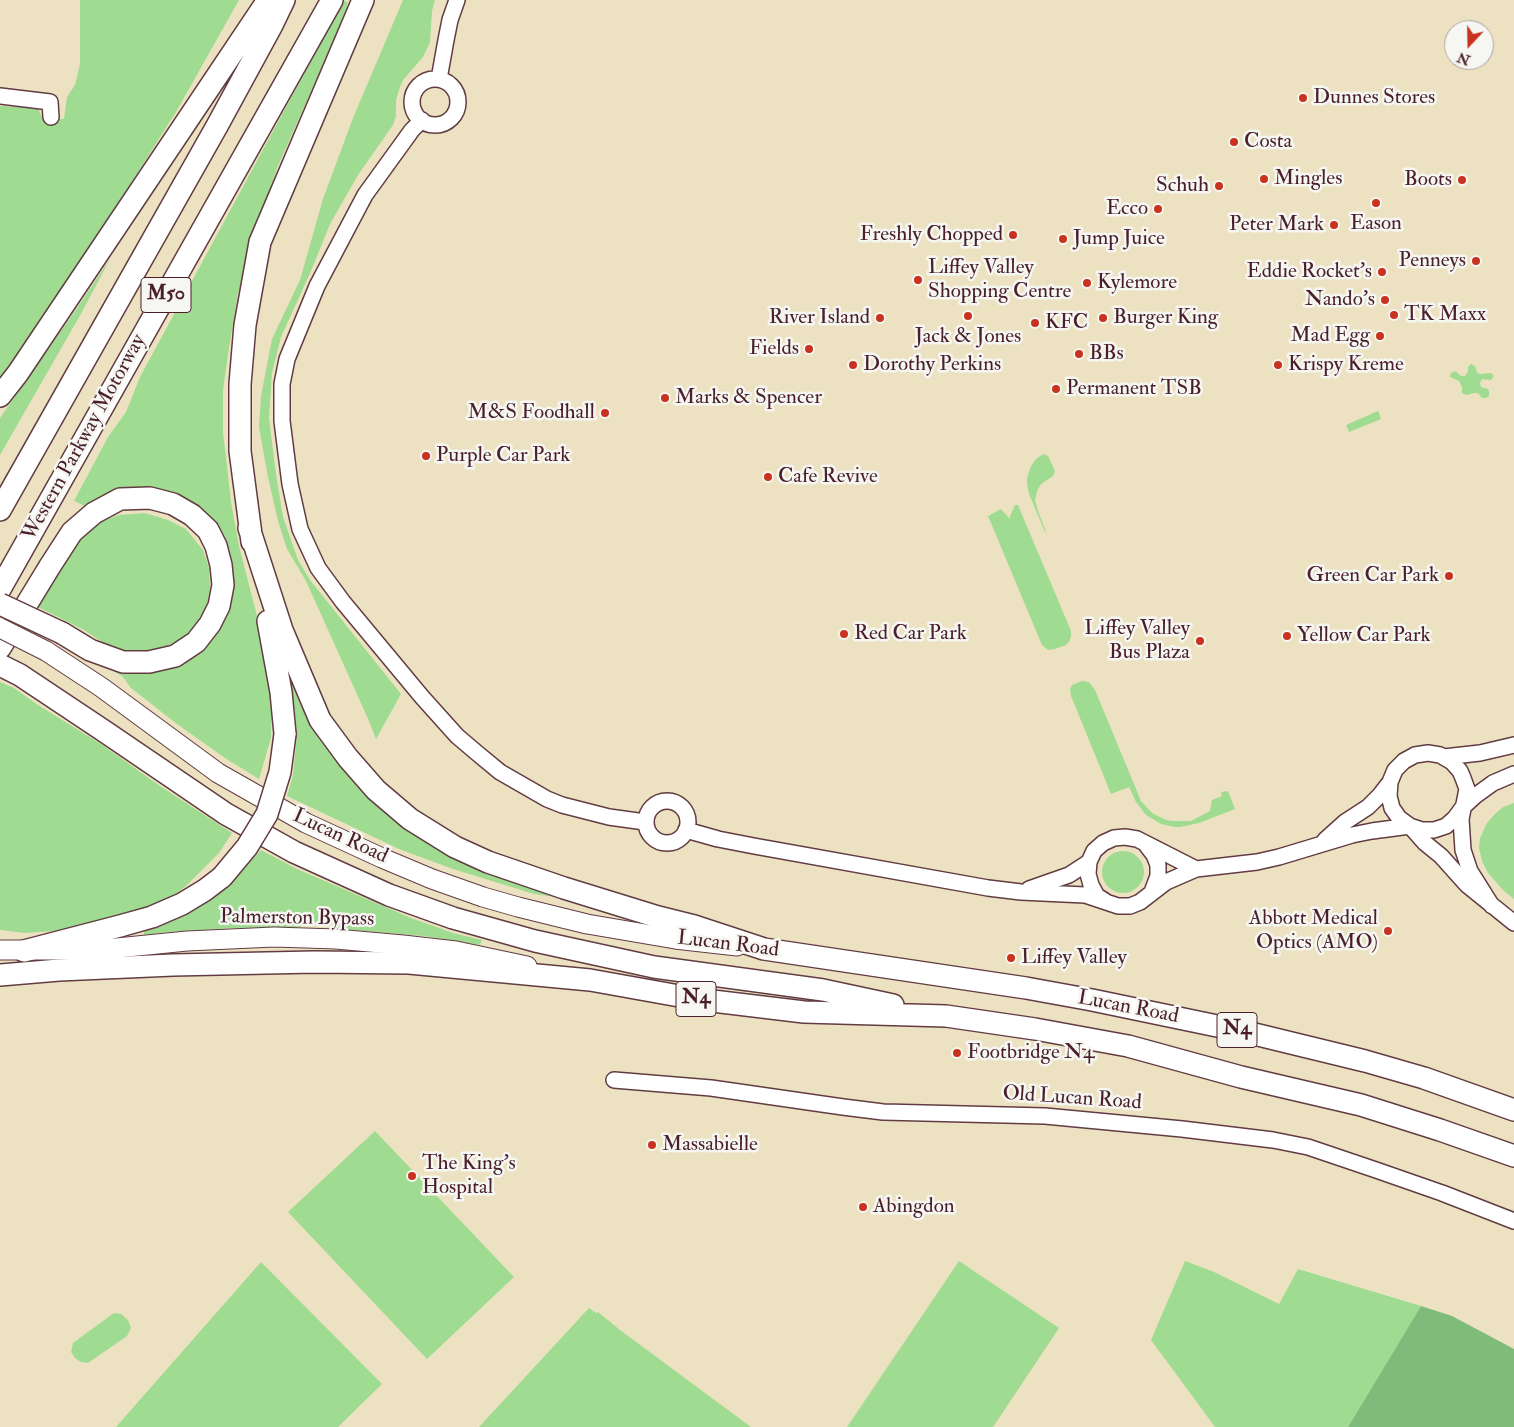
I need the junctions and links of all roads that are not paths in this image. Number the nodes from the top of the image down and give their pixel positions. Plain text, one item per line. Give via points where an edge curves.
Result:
1 (268, 0) edge
2 (284, 0) edge
3 (332, 0) edge
4 (363, 0) edge
5 (457, 0) edge
6 (439, 79) junction
7 (0, 96) edge
8 (51, 117) dead end
9 (422, 120) junction
10 (0, 396) edge
11 (0, 510) edge
12 (249, 528) junction
13 (0, 589) edge
14 (0, 604) edge
15 (0, 628) edge
16 (0, 648) edge
17 (0, 665) edge
18 (1514, 745) edge
19 (1444, 757) junction
20 (1514, 774) edge
21 (1390, 782) junction
22 (1463, 807) junction
23 (645, 822) junction
24 (1410, 826) junction
25 (686, 830) junction
26 (1322, 843) junction
27 (1147, 845) junction
28 (1089, 862) junction
29 (1196, 869) junction
30 (1021, 892) junction
31 (1152, 892) junction
32 (1107, 903) junction
33 (1492, 906) junction
34 (1514, 923) edge
35 (764, 949) junction
36 (0, 950) edge
37 (24, 951) junction
38 (0, 975) edge
39 (590, 980) junction
40 (946, 1016) junction
41 (614, 1080) dead end
42 (1514, 1110) edge
43 (1514, 1156) edge
44 (1514, 1221) edge

1 - 10 highway
2 - 11 highway, Western Parkway Motorway / M50 via 217,126
3 - 13 highway, Western Parkway Motorway / M50
4 - 12 highway via 260,242 245,325 240,384 240,451
5 - 6 street
6 - 9 street via 424,81 414,92 413,108
6 - 9 street via 456,93 456,111 442,123
7 - 8 street via 50,102
9 - 23 street via 364,195 317,286 287,359 282,384 282,421 300,529 318,568 343,602 422,697 477,753 500,772 547,799 609,817
12 - 35 highway via 282,630 320,720 376,790 410,819 455,847 488,862
12 - 37 highway, bridge via 276,667 285,734 280,772 267,814 222,877 182,904 152,917
14 - 16 highway, bridge via 62,633 90,650 123,662 149,662 175,656 196,642 210,624 220,606 221,565 208,530 192,516 173,504 150,498 120,499 94,513 72,532 50,566
15 - 35 main road, Lucan Road, bridge via 46,651 101,687 218,773 306,823 432,879 483,898 587,924
17 - 40 highway via 20,675 226,814 294,852 389,895 453,918 535,941 654,967 823,990
18 - 19 street
19 - 21 street via 1428,753 1415,755 1395,770
19 - 22 street via 1452,762 1463,778 1467,789
20 - 22 street via 1493,783
21 - 24 street via 1392,808
21 - 26 street via 1368,807
22 - 24 street via 1446,826 1434,830
22 - 33 street via 1463,850 1470,871
23 - 25 street via 650,835 662,843 677,840
23 - 25 street via 652,806 669,800 684,810 688,820
24 - 26 street
24 - 33 street
25 - 30 street via 754,846
26 - 29 street via 1257,862
27 - 28 street via 1137,839 1114,838 1098,847
27 - 29 street
27 - 31 street via 1158,865
28 - 30 street via 1069,874
28 - 32 street via 1091,886
29 - 31 street
30 - 32 street via 1085,895
31 - 32 street via 1130,906
33 - 34 street
35 - 42 highway, Lucan Road / N4 via 1026,988 1246,1032 1365,1061
36 - 37 main road, Palmerston Bypass
37 - 39 main road, Palmerston Bypass via 97,950 274,937 336,938 456,951
38 - 39 highway, Lucan Road via 314,962 408,964
39 - 40 highway, Lucan Road / N4 via 750,1006
40 - 43 highway, Lucan Road / N4 via 1035,1028 1128,1046 1369,1108
41 - 44 street, Old Lucan Road via 711,1088 882,1112 1046,1116 1273,1140 1308,1147

